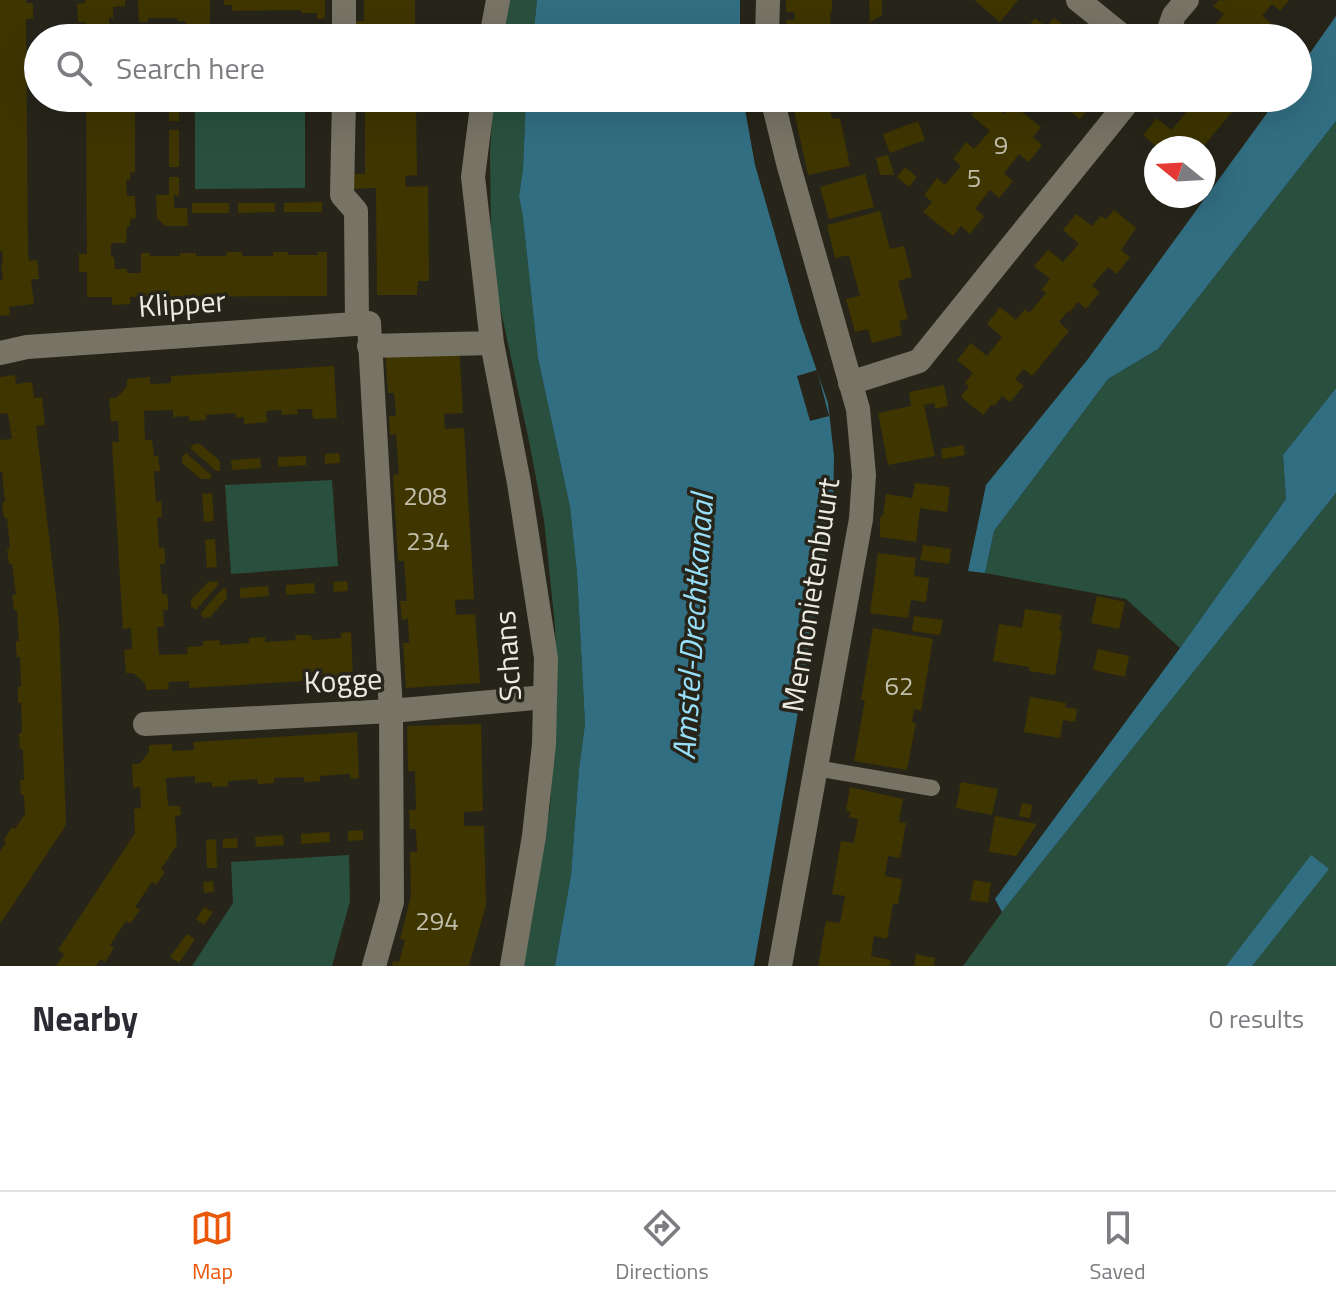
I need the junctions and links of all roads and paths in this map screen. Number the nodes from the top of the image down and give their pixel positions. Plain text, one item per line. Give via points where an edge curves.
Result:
1 (344, 0) edge
2 (498, 0) edge
3 (768, 0) edge
4 (1078, 0) edge
5 (1187, 0) edge
6 (344, 24) edge
7 (494, 24) edge
8 (767, 24) edge
9 (1108, 24) edge
10 (1171, 24) edge
11 (344, 112) edge
12 (481, 112) edge
13 (775, 112) edge
14 (1120, 112) edge
15 (365, 331) junction
16 (492, 343) junction
17 (0, 353) edge
18 (850, 383) junction
19 (545, 697) junction
20 (391, 711) junction
21 (145, 724) dead end
22 (816, 768) junction
23 (932, 788) dead end
24 (374, 966) edge
25 (512, 966) edge
26 (780, 966) edge

1 - 6 street
2 - 7 street
3 - 8 street
4 - 9 street
5 - 10 street
11 - 15 street via 342,195 356,211
12 - 16 street, Schans via 473,177
13 - 18 street, Mennonietenbuurt
14 - 18 street via 919,361
15 - 16 street
15 - 17 street, Klipper via 27,347
15 - 20 street
16 - 19 street, Schans via 546,658
18 - 22 street, Mennonietenbuurt via 861,434 861,519
19 - 20 street, Kogge
19 - 25 street, Schans via 534,836
20 - 21 street, Kogge
20 - 24 street via 392,902
22 - 23 lane
22 - 26 street, Mennonietenbuurt

